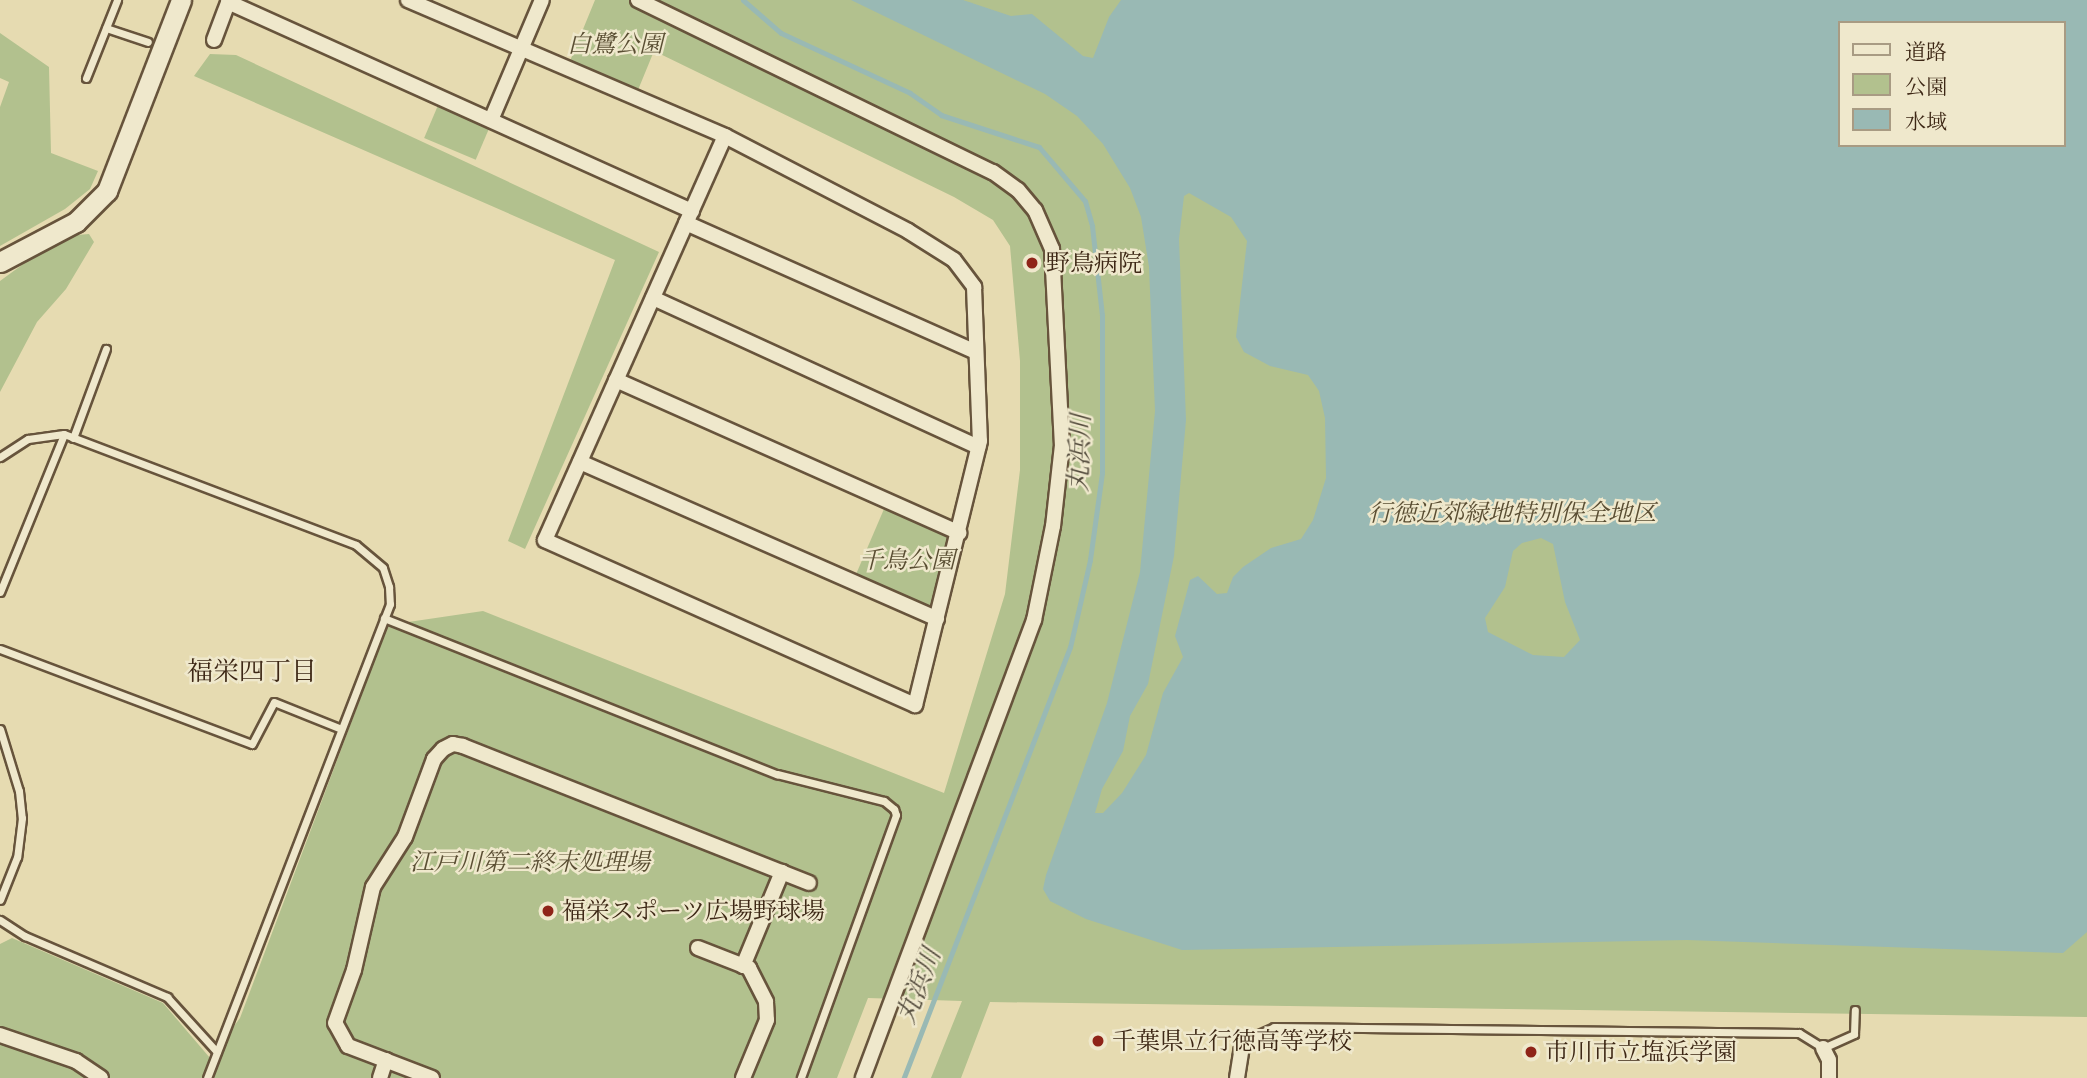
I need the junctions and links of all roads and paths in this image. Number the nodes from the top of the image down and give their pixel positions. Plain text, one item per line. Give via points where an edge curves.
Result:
1 (117, 0) edge
2 (181, 0) edge
3 (408, 0) edge
4 (541, 0) edge
5 (638, 0) edge
6 (229, 1) edge
7 (106, 28) junction
8 (214, 40) dead end
9 (148, 42) dead end
10 (521, 48) junction
11 (86, 78) dead end
12 (491, 120) junction
13 (725, 136) junction
14 (689, 217) junction
15 (0, 262) edge
16 (653, 298) junction
17 (106, 349) dead end
18 (976, 352) junction
19 (616, 380) junction
20 (64, 434) junction
21 (73, 438) junction
22 (978, 447) junction
23 (0, 457) edge
24 (580, 462) junction
25 (959, 533) junction
26 (0, 592) edge
27 (384, 618) junction
28 (937, 619) junction
29 (0, 649) edge
30 (0, 729) edge
31 (341, 729) junction
32 (782, 872) junction
33 (809, 883) dead end
34 (0, 900) edge
35 (0, 920) edge
36 (698, 948) dead end
37 (743, 965) junction
38 (1855, 1010) dead end
39 (0, 1035) edge
40 (1243, 1041) joint
41 (1823, 1048) junction
42 (216, 1052) junction
43 (386, 1060) junction
44 (101, 1078) edge
45 (207, 1078) edge
46 (380, 1078) edge
47 (432, 1078) edge
48 (743, 1078) edge
49 (801, 1078) edge
50 (863, 1078) edge
51 (1237, 1078) edge
52 (1829, 1078) edge

1 - 7 lane
2 - 15 street via 107,191 76,222
3 - 10 street
4 - 10 street
5 - 50 street via 993,172 1035,210 1052,249 1062,445 1053,526 1034,620
6 - 8 street
6 - 12 street
7 - 9 lane
7 - 11 lane
10 - 12 street
10 - 13 street
12 - 14 street
13 - 14 street
13 - 18 street via 954,260 974,287
14 - 16 street
14 - 18 street
16 - 19 street
16 - 22 street
17 - 21 lane
18 - 22 street
19 - 24 street
19 - 25 street
20 - 21 lane
20 - 23 lane via 28,439
20 - 26 lane
21 - 27 lane via 362,549 383,568 389,587
22 - 25 street
24 - 28 street
24 - 28 street via 545,540 915,705
25 - 28 street
27 - 31 lane
27 - 49 lane via 777,774 884,801 894,809
29 - 31 lane via 252,744 274,702
30 - 34 lane via 19,791 22,818 17,858
31 - 42 lane
32 - 33 street
32 - 37 street
32 - 43 street via 453,744 433,759 405,837 373,887 354,970 335,1023 348,1046
35 - 42 lane via 25,936 167,997
36 - 37 street
37 - 48 street via 749,968 768,1011
38 - 41 lane via 1854,1034
39 - 44 street via 76,1061
40 - 41 lane via 1273,1027 1799,1033
40 - 51 street
41 - 52 street via 1829,1060
42 - 45 lane
43 - 46 street
43 - 47 street

